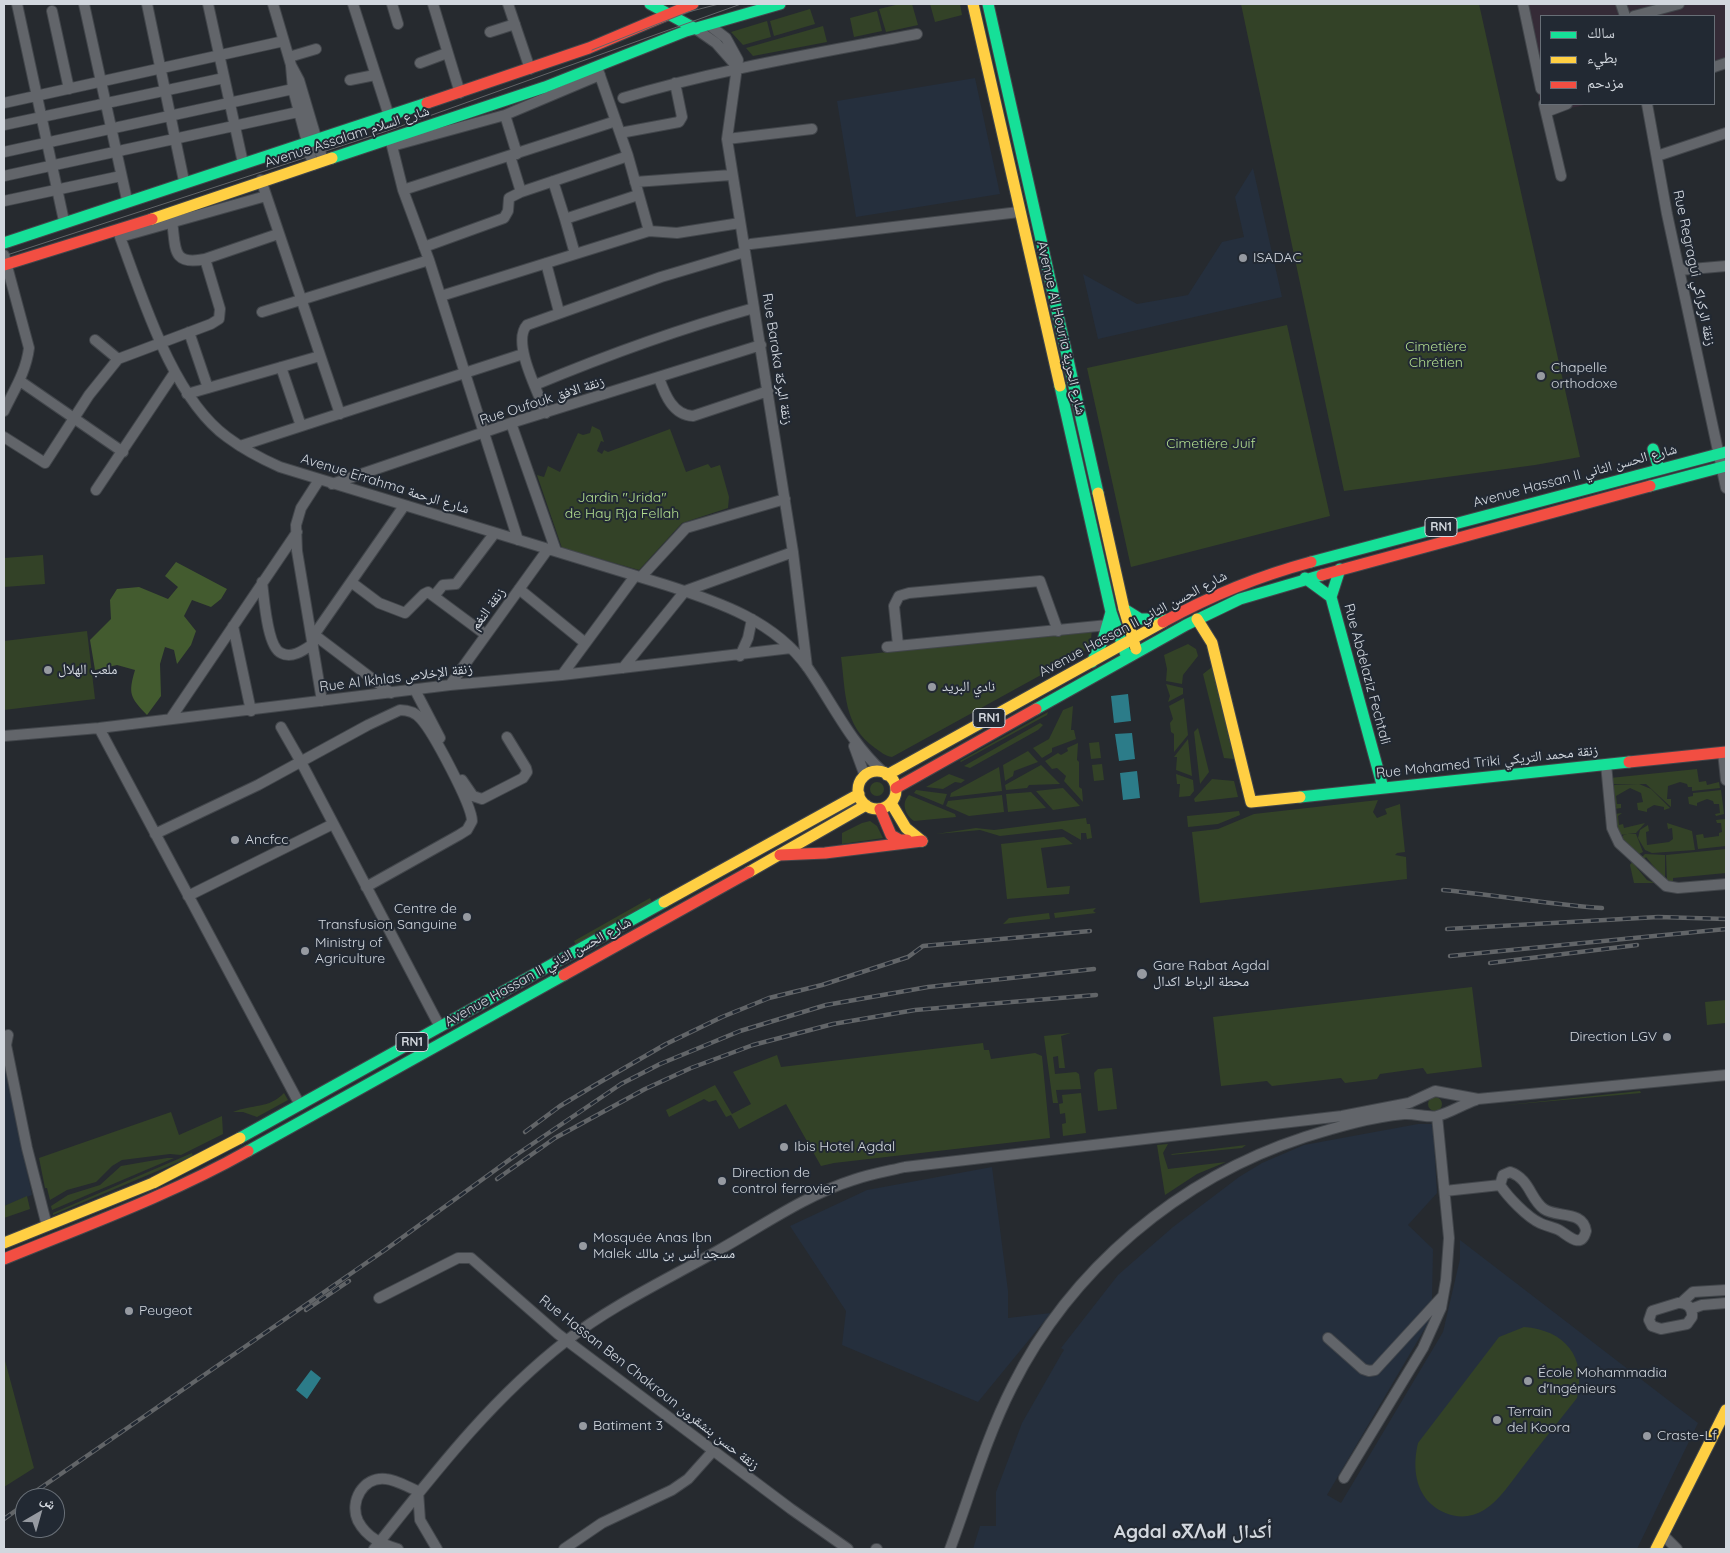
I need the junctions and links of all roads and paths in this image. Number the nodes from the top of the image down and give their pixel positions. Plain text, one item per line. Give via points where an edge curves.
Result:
1 (16, 4) edge
2 (84, 4) edge
3 (147, 4) edge
4 (208, 4) edge
5 (273, 4) edge
6 (353, 4) edge
7 (392, 4) edge
8 (433, 4) edge
9 (508, 4) edge
10 (650, 4) edge
11 (693, 4) edge
12 (780, 4) edge
13 (973, 4) edge
14 (991, 4) edge
15 (1523, 4) edge
16 (1679, 4) edge
17 (673, 8) edge
18 (52, 11) dead end
19 (1638, 15) edge
20 (398, 24) dead end
21 (515, 24) junction
22 (709, 25) junction
23 (696, 29) junction
24 (490, 32) dead end
25 (918, 34) dead end
26 (284, 41) junction
27 (316, 49) dead end
28 (447, 53) junction
29 (220, 54) junction
30 (290, 61) junction
31 (420, 63) dead end
32 (738, 68) junction
33 (159, 69) junction
34 (530, 69) junction
35 (599, 71) junction
36 (375, 75) junction
37 (224, 78) junction
38 (350, 80) dead end
39 (101, 82) junction
40 (675, 83) junction
41 (1540, 83) edge
42 (69, 89) junction
43 (293, 89) junction
44 (164, 90) junction
45 (460, 93) junction
46 (36, 97) junction
47 (623, 98) dead end
48 (229, 102) junction
49 (4, 103) edge
50 (106, 103) junction
51 (1562, 105) edge
52 (1646, 105) edge
53 (1545, 108) edge
54 (298, 112) junction
55 (504, 115) junction
56 (169, 116) junction
57 (389, 116) junction
58 (40, 117) junction
59 (616, 121) junction
60 (4, 125) edge
61 (111, 127) junction
62 (234, 127) junction
63 (812, 129) dead end
64 (620, 133) junction
65 (1726, 133) edge
66 (173, 138) junction
67 (727, 139) junction
68 (311, 141) junction
69 (391, 142) junction
70 (46, 143) junction
71 (4, 152) edge
72 (116, 152) junction
73 (514, 155) junction
74 (628, 156) junction
75 (1657, 156) junction
76 (243, 163) junction
77 (318, 163) junction
78 (51, 166) junction
79 (731, 175) junction
80 (4, 176) edge
81 (121, 176) junction
82 (1561, 176) dead end
83 (261, 180) junction
84 (184, 181) junction
85 (553, 181) junction
86 (635, 182) junction
87 (56, 189) junction
88 (403, 190) junction
89 (521, 192) junction
90 (638, 195) junction
91 (266, 196) junction
92 (127, 200) junction
93 (4, 201) edge
94 (1019, 212) junction
95 (565, 220) junction
96 (64, 221) junction
97 (172, 222) junction
98 (740, 224) junction
99 (649, 231) junction
100 (119, 234) junction
101 (278, 234) junction
102 (4, 244) edge
103 (424, 248) junction
104 (748, 248) junction
105 (575, 254) junction
106 (205, 259) junction
107 (429, 260) junction
108 (5, 261) edge
109 (546, 263) junction
110 (1726, 266) edge
111 (1680, 270) junction
112 (441, 296) junction
113 (302, 300) junction
114 (754, 308) junction
115 (262, 312) dead end
116 (559, 312) junction
117 (189, 332) junction
118 (95, 340) dead end
119 (161, 342) junction
120 (761, 345) junction
121 (523, 354) junction
122 (320, 356) junction
123 (118, 359) junction
124 (281, 367) junction
125 (465, 371) junction
126 (175, 372) junction
127 (659, 378) junction
128 (20, 382) junction
129 (535, 385) junction
130 (208, 388) junction
131 (768, 391) junction
132 (187, 394) junction
133 (5, 407) edge
134 (546, 413) junction
135 (340, 414) junction
136 (73, 419) junction
137 (512, 423) junction
138 (301, 426) junction
139 (483, 434) junction
140 (4, 437) edge
141 (1721, 439) edge
142 (240, 446) junction
143 (1653, 449) dead end
144 (122, 452) junction
145 (1723, 453) edge
146 (1724, 466) edge
147 (1659, 469) junction
148 (319, 480) junction
149 (332, 484) junction
150 (1726, 488) edge
151 (96, 490) dead end
152 (785, 499) junction
153 (404, 506) junction
154 (297, 532) junction
155 (494, 534) junction
156 (518, 540) junction
157 (552, 550) junction
158 (794, 552) junction
159 (1340, 568) junction
160 (638, 577) junction
161 (1305, 578) junction
162 (262, 582) junction
163 (350, 582) junction
164 (519, 589) junction
165 (685, 591) junction
166 (434, 596) junction
167 (1331, 597) junction
168 (1124, 609) junction
169 (1111, 612) junction
170 (1170, 618) junction
171 (752, 619) junction
172 (1197, 619) junction
173 (1108, 625) junction
174 (233, 626) junction
175 (1058, 632) junction
176 (486, 634) junction
177 (313, 637) junction
178 (1133, 639) junction
179 (584, 642) junction
180 (898, 645) junction
181 (1122, 645) junction
182 (887, 647) dead end
183 (791, 648) junction
184 (1132, 655) junction
185 (740, 656) junction
186 (1092, 662) junction
187 (623, 668) junction
188 (807, 668) junction
189 (562, 676) junction
190 (450, 685) junction
191 (415, 690) junction
192 (391, 692) junction
193 (322, 701) junction
194 (251, 711) junction
195 (171, 718) junction
196 (99, 728) junction
197 (280, 728) dead end
198 (4, 736) edge
199 (507, 737) dead end
200 (851, 738) junction
201 (1725, 752) edge
202 (301, 762) junction
203 (1606, 764) junction
204 (885, 774) junction
205 (865, 776) junction
206 (1726, 780) edge
207 (896, 788) junction
208 (1383, 788) junction
209 (859, 794) junction
210 (891, 802) junction
211 (866, 805) junction
212 (880, 809) junction
213 (334, 824) junction
214 (155, 834) junction
215 (922, 841) junction
216 (780, 855) junction
217 (1726, 884) edge
218 (366, 887) junction
219 (188, 896) junction
220 (440, 1027) junction
221 (8, 1034) dead end
222 (1726, 1075) edge
223 (1440, 1093) junction
224 (1424, 1096) junction
225 (1478, 1099) junction
226 (300, 1105) junction
227 (1436, 1115) junction
228 (1500, 1185) junction
229 (1445, 1190) junction
230 (1547, 1210) junction
231 (1538, 1222) junction
232 (47, 1226) junction
233 (4, 1243) edge
234 (4, 1259) edge
235 (1726, 1290) edge
236 (1444, 1294) junction
237 (379, 1298) dead end
238 (1681, 1303) junction
239 (1726, 1303) edge
240 (1691, 1309) junction
241 (1328, 1338) dead end
242 (567, 1340) junction
243 (1726, 1410) edge
244 (713, 1451) junction
245 (1344, 1478) dead end
246 (418, 1492) junction
247 (1663, 1535) junction
248 (376, 1546) edge
249 (398, 1549) edge
250 (436, 1549) edge
251 (564, 1549) edge
252 (848, 1549) edge
253 (950, 1549) edge
254 (1656, 1549) edge
255 (1677, 1549) edge

1 - 46 street
2 - 39 street
3 - 33 street
4 - 29 street
5 - 26 street
6 - 36 street
7 - 20 street
8 - 28 street
9 - 21 street
10 - 17 main road
11 - 17 main road, Avenue Assalam شارع السلام
12 - 22 main road, Avenue Assalam شارع السلام
13 - 94 main road, Avenue Al Houria شارع الحرية
14 - 168 main road, Avenue Al Houria شارع الحرية
15 - 41 street
16 - 19 street
17 - 22 main road
17 - 23 main road
17 - 34 main road, Avenue Assalam شارع السلام via 617,37
18 - 42 street
21 - 24 street
21 - 34 street
22 - 23 main road, Avenue Assalam شارع السلام
22 - 32 street, Rue Baraka زنقة البركة via 726,38 737,56
23 - 32 street via 716,43
23 - 35 main road, Avenue Assalam شارع السلام
25 - 32 street
26 - 29 street
26 - 30 street
27 - 30 street
28 - 31 street
28 - 45 street
29 - 33 street
29 - 37 street
30 - 43 street
30 - 68 street via 299,80
32 - 40 street
32 - 67 street, Rue Baraka زنقة البركة
33 - 39 street
33 - 44 street
34 - 45 main road, Avenue Assalam شارع السلام
35 - 55 street
35 - 59 street
35 - 69 main road, Avenue Assalam شارع السلام
36 - 38 street
36 - 57 street
37 - 44 street
37 - 48 street
39 - 42 street
39 - 50 street
40 - 47 street
40 - 64 street via 682,116 679,122
42 - 46 street
43 - 48 street
43 - 54 street
44 - 50 street
44 - 56 street
45 - 57 main road, Avenue Assalam شارع السلام
46 - 49 street
46 - 58 street
48 - 56 street
48 - 62 street
50 - 58 street
50 - 61 street
51 - 53 street
52 - 75 street, Rue Regragui زنقة الركراكي
53 - 82 street
54 - 62 street
54 - 68 street
55 - 69 street
55 - 73 street
56 - 61 street
56 - 66 street
57 - 68 main road, Avenue Assalam شارع السلام
58 - 60 street
58 - 70 street
59 - 64 street
59 - 73 street
61 - 70 street
61 - 72 street
62 - 66 street
62 - 76 street
63 - 67 street
64 - 74 street
65 - 75 street
66 - 72 street
66 - 84 street
67 - 79 street, Rue Baraka زنقة البركة
68 - 76 main road, Avenue Assalam شارع السلام
68 - 77 street
69 - 77 main road, Avenue Assalam شارع السلام
69 - 88 street
70 - 71 street
70 - 78 street
72 - 78 street
72 - 81 street
73 - 88 street
73 - 89 street
74 - 85 street
74 - 86 street
75 - 111 street, Rue Regragui زنقة الركراكي
76 - 84 main road, Avenue Assalam شارع السلام
77 - 83 main road, Avenue Assalam شارع السلام
78 - 80 street
78 - 87 street
79 - 86 street
79 - 98 street, Rue Baraka زنقة البركة
81 - 87 street
81 - 92 street
83 - 91 street
83 - 100 main road, Avenue Assalam شارع السلام
84 - 92 main road, Avenue Assalam شارع السلام
85 - 89 street
85 - 95 street
86 - 90 street
87 - 93 street
87 - 96 street
88 - 103 street
89 - 103 street via 509,198 507,214 497,222
90 - 95 street
90 - 99 street
91 - 97 street
91 - 101 street
92 - 96 main road, Avenue Assalam شارع السلام
94 - 104 street
94 - 169 main road, Avenue Al Houria شارع الحرية
95 - 105 street
96 - 102 main road, Avenue Assalam شارع السلام
97 - 100 street
97 - 106 street via 179,257 190,262
98 - 99 street via 677,233
98 - 104 street, Rue Baraka زنقة البركة
99 - 105 street
100 - 108 main road, Avenue Assalam شارع السلام
100 - 119 street, Avenue Errahma شارع الرحمة
101 - 106 street
101 - 113 street
103 - 107 street
104 - 114 street, Rue Baraka زنقة البركة
104 - 116 street
105 - 109 street
106 - 117 street via 220,317
107 - 112 street
107 - 113 street
108 - 128 street via 30,348
109 - 112 street
109 - 116 street
110 - 111 street
111 - 141 street, Rue Regragui زنقة الركراكي
112 - 125 street
113 - 115 street
113 - 122 street
114 - 120 street, Rue Baraka زنقة البركة
114 - 129 street via 602,357
116 - 121 street via 524,329 521,341
117 - 119 street
117 - 130 street
118 - 123 street
119 - 123 street
119 - 126 street, Avenue Errahma شارع الرحمة
120 - 127 street, Rue Oufouk زنقة الافق
120 - 131 street, Rue Baraka زنقة البركة
121 - 125 street
121 - 129 street
122 - 124 street
122 - 135 street
123 - 136 street
124 - 130 street
124 - 138 street
125 - 135 street
125 - 139 street
126 - 132 street, Avenue Errahma شارع الرحمة
126 - 144 street
127 - 131 street via 672,406 687,416
127 - 134 street, Rue Oufouk زنقة الافق
128 - 133 street
128 - 136 street
129 - 134 street
130 - 132 street
131 - 152 street, Rue Baraka زنقة البركة
132 - 142 street, Avenue Errahma شارع الرحمة via 211,423
134 - 137 street, Rue Oufouk زنقة الافق
135 - 138 street
136 - 140 street via 43,463
136 - 144 street
137 - 139 street, Rue Oufouk زنقة الافق
137 - 157 street
138 - 142 street
139 - 149 street, Rue Oufouk زنقة الافق
139 - 156 street
141 - 145 street, Rue Regragui زنقة الركراكي
142 - 148 street, Avenue Errahma شارع الرحمة via 280,467
143 - 147 main road
144 - 151 street
145 - 146 street, Rue Regragui زنقة الركراكي
145 - 147 main road, Avenue Hassan II شارع الحسن الثاني / RN1
146 - 150 street, Rue Regragui زنقة الركراكي
146 - 159 main road, Avenue Hassan II شارع الحسن الثاني / RN1
147 - 170 main road, Avenue Hassan II شارع الحسن الثاني / RN1 via 1274,572 1222,591
148 - 149 street, Avenue Errahma شارع الرحمة
148 - 154 street via 301,508
149 - 153 street, Avenue Errahma شارع الرحمة
152 - 158 street, Rue Baraka زنقة البركة
152 - 160 street via 686,528
153 - 155 street, Avenue Errahma شارع الرحمة
153 - 163 street
154 - 162 street
154 - 177 street via 297,551
155 - 156 street, Avenue Errahma شارع الرحمة
155 - 166 street via 456,584 443,585
156 - 157 street, Avenue Errahma شارع الرحمة
157 - 160 street, Avenue Errahma شارع الرحمة
157 - 164 street, زنقة النغم
158 - 165 street
158 - 188 street, Rue Baraka زنقة البركة
159 - 161 main road, Avenue Hassan II شارع الحسن الثاني / RN1
159 - 167 main road
160 - 165 street, Avenue Errahma شارع الرحمة
160 - 179 street
161 - 167 main road
161 - 172 main road, Avenue Hassan II شارع الحسن الثاني / RN1 via 1240,599
162 - 174 street
162 - 177 street via 274,646 280,653 290,655
163 - 166 street via 379,603 405,613 426,592
163 - 177 street
164 - 176 street, زنقة النغم
164 - 179 street
165 - 171 street, Avenue Errahma شارع الرحمة
165 - 187 street
166 - 176 street
167 - 208 main road, Rue Abdelaziz Fechtali
168 - 170 main road via 1146,621
168 - 178 main road, Avenue Al Houria شارع الحرية
169 - 173 main road
169 - 181 main road, Avenue Al Houria شارع الحرية
170 - 178 main road, Avenue Hassan II شارع الحسن الثاني / RN1
171 - 183 street, Avenue Errahma شارع الرحمة
171 - 185 street
172 - 184 main road, Avenue Hassan II شارع الحسن الثاني / RN1
172 - 208 main road, Rue Mohamed Triki زنقة محمد التريكي via 1210,638 1251,802
173 - 175 street
173 - 186 main road
174 - 194 street
174 - 195 street
175 - 180 street
175 - 180 street via 1040,581 900,596 894,606
176 - 190 street, زنقة النغم
177 - 192 street
177 - 193 street
178 - 181 main road, Avenue Hassan II شارع الحسن الثاني / RN1
178 - 184 main road, Avenue Al Houria شارع الحرية
179 - 189 street
180 - 182 street
181 - 184 main road, Avenue Al Houria شارع الحرية
181 - 186 main road, Avenue Hassan II شارع الحسن الثاني / RN1
183 - 185 street, Rue Al Ikhlas زنقة الإخلاص
183 - 188 street, Avenue Errahma شارع الرحمة
184 - 207 main road, Avenue Hassan II شارع الحسن الثاني / RN1
185 - 187 street, Rue Al Ikhlas زنقة الإخلاص
186 - 204 main road, Avenue Hassan II شارع الحسن الثاني / RN1
187 - 189 street, Rue Al Ikhlas زنقة الإخلاص
188 - 200 street, Avenue Errahma شارع الرحمة
189 - 190 street, Rue Al Ikhlas زنقة الإخلاص
190 - 191 street, Rue Al Ikhlas زنقة الإخلاص
191 - 192 street, Rue Al Ikhlas زنقة الإخلاص
191 - 199 street via 465,784 477,799 499,792 526,775 526,768
192 - 193 street, Rue Al Ikhlas زنقة الإخلاص
193 - 194 street, Rue Al Ikhlas زنقة الإخلاص
194 - 195 street, Rue Al Ikhlas زنقة الإخلاص
195 - 196 street, Rue Al Ikhlas زنقة الإخلاص
196 - 198 street, Rue Al Ikhlas زنقة الإخلاص
196 - 214 street
197 - 202 street
200 - 204 street, Avenue Errahma شارع الرحمة
200 - 205 street, Avenue Errahma شارع الرحمة
201 - 203 main road, Rue Mohamed Triki زنقة محمد التريكي
201 - 206 street
202 - 213 street
202 - 214 street
202 - 218 street via 368,725 406,710 422,719 458,784 472,816 467,830
203 - 208 main road, Rue Mohamed Triki زنقة محمد التريكي
203 - 217 street via 1612,828 1619,843 1666,886
204 - 205 main road, RN1 via 872,772
204 - 207 main road
205 - 209 main road
207 - 210 main road
209 - 211 main road
209 - 220 main road, Avenue Hassan II شارع الحسن الثاني / RN1
210 - 212 main road
210 - 215 main road via 902,824
211 - 212 main road
211 - 216 main road, Avenue Hassan II شارع الحسن الثاني / RN1
212 - 215 main road via 893,838
213 - 218 street
213 - 219 street
214 - 219 street
215 - 216 main road
216 - 234 main road, Avenue Hassan II شارع الحسن الثاني / RN1 via 211,1172
218 - 220 street
219 - 226 street
220 - 226 main road, Avenue Hassan II شارع الحسن الثاني / RN1
221 - 232 street via 6,1045
222 - 225 street
223 - 224 street
223 - 225 street
223 - 227 street via 1447,1104
224 - 227 street via 1422,1108
224 - 242 street via 1402,1104 1342,1116 905,1167 853,1180 772,1221
225 - 227 street
226 - 232 main road, Avenue Hassan II شارع الحسن الثاني / RN1 via 186,1168
227 - 229 street
227 - 253 street via 1405,1114 1358,1122 1304,1137 1260,1154 1193,1189 1127,1238 1078,1288 1024,1362 996,1422
228 - 229 street
228 - 230 street via 1503,1175 1513,1173
228 - 231 street via 1526,1214
229 - 236 street via 1449,1238
230 - 231 street
230 - 231 street via 1578,1219 1586,1228 1584,1237 1572,1240
232 - 233 main road, Avenue Hassan II شارع الحسن الثاني / RN1
235 - 238 street via 1693,1292
236 - 241 street via 1375,1370 1363,1369
236 - 245 street via 1427,1342
237 - 242 street, Rue Hassan Ben Chakroun زنقة حسن بنشقرون via 468,1256
238 - 240 street
238 - 240 street via 1652,1311 1652,1326 1661,1329 1684,1325 1691,1320
239 - 240 street
242 - 244 street, Rue Hassan Ben Chakroun زنقة حسن بنشقرون
242 - 246 street via 486,1414
243 - 247 main road
244 - 251 street via 672,1490 602,1523
244 - 252 street, Rue Hassan Ben Chakroun زنقة حسن بنشقرون
246 - 248 street
246 - 248 street via 383,1478 363,1487 355,1504 356,1513 358,1522
246 - 250 street via 420,1520
247 - 254 main road
247 - 255 street
248 - 249 street

